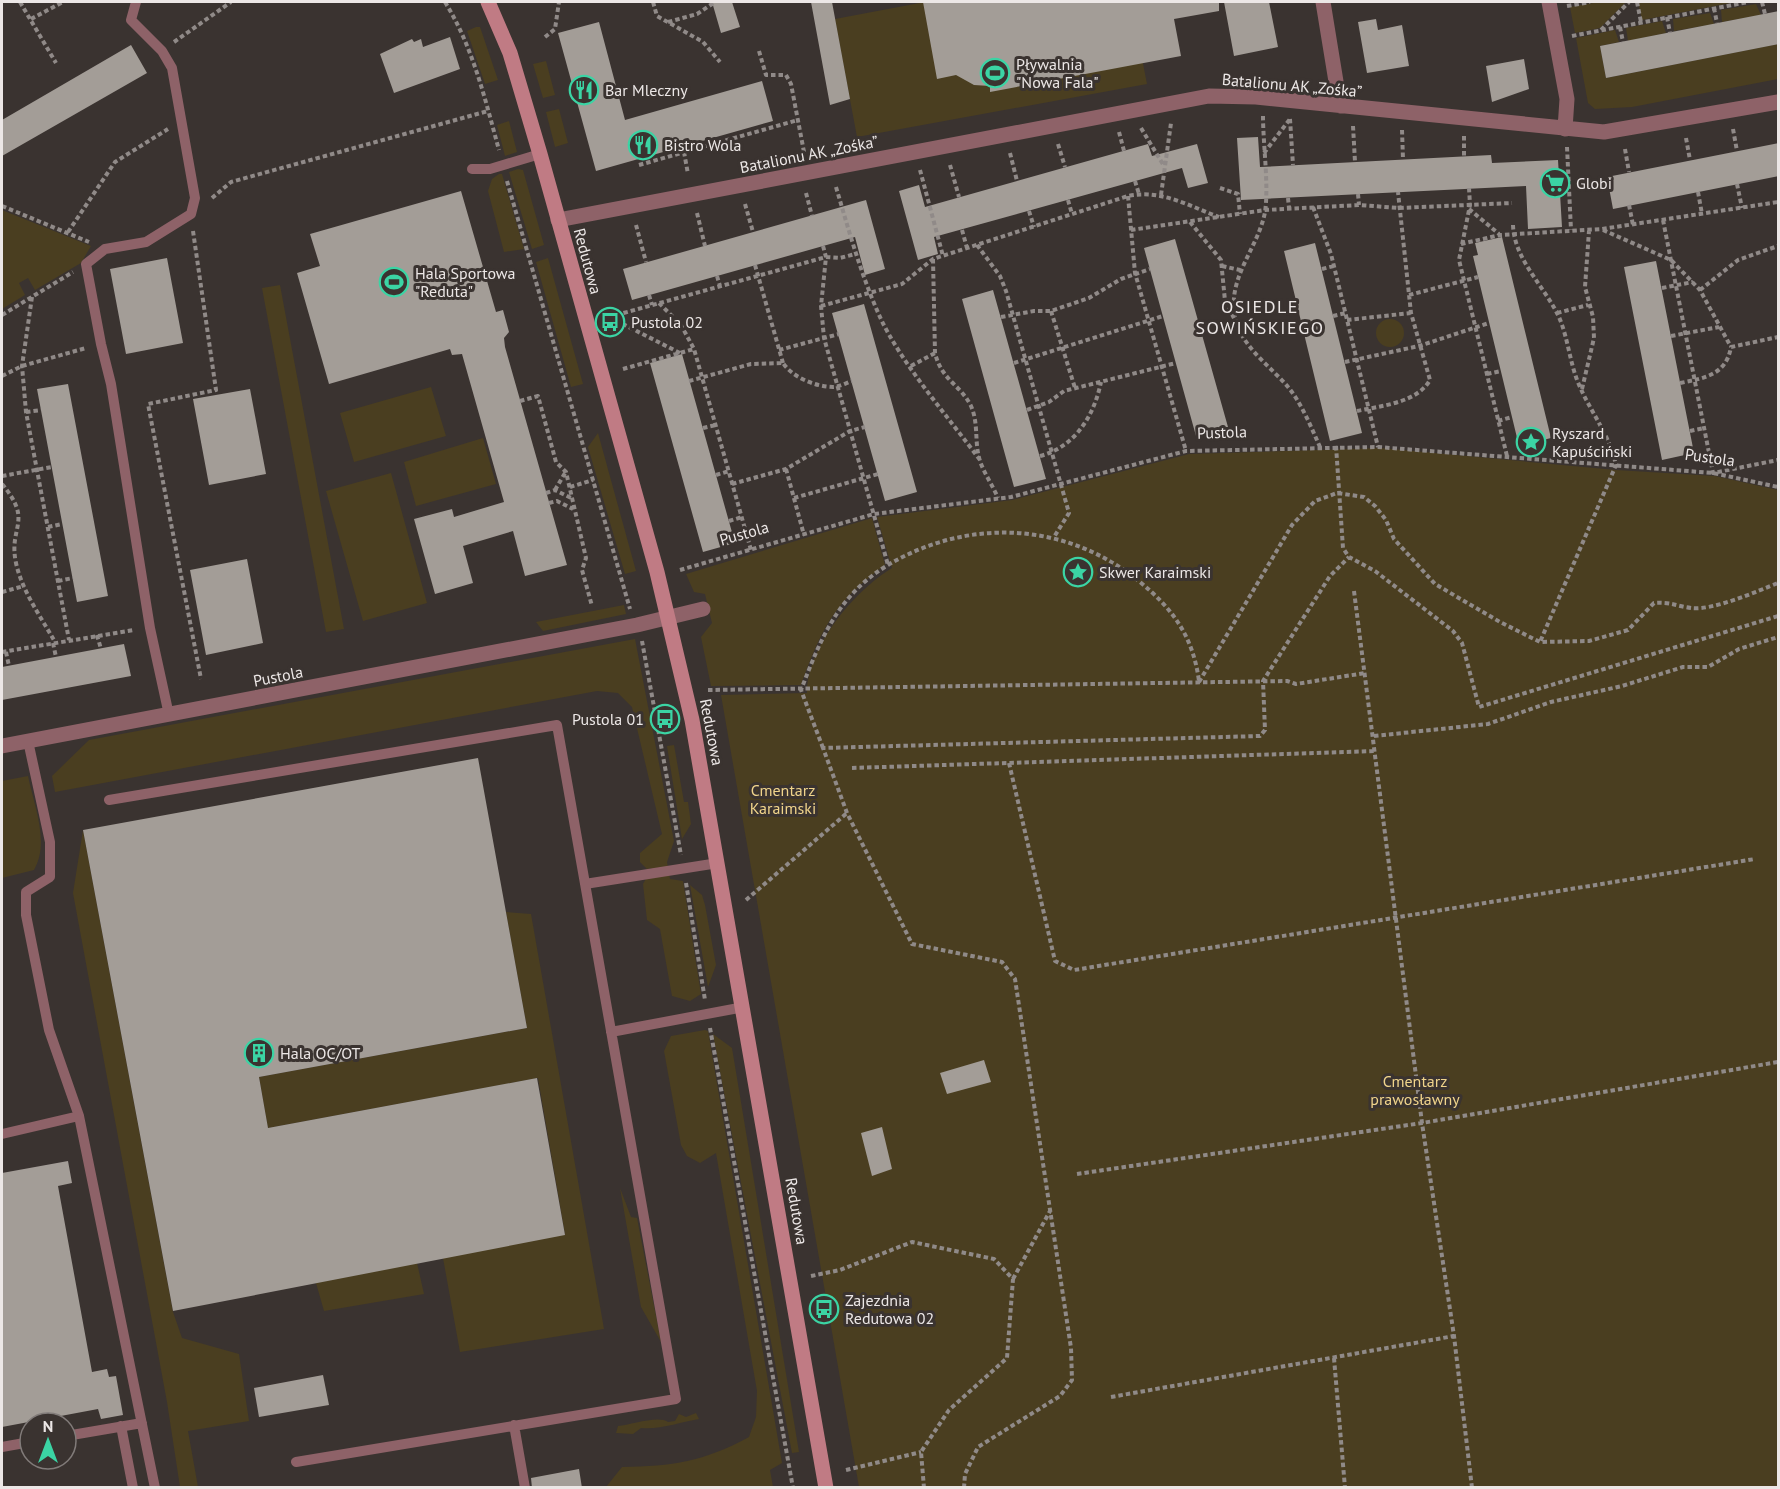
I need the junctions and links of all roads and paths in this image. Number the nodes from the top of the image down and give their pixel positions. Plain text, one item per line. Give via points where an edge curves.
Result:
1 (20, 2) edge
2 (63, 2) edge
3 (136, 2) edge
4 (231, 2) edge
5 (445, 2) edge
6 (488, 2) edge
7 (559, 2) edge
8 (653, 2) edge
9 (715, 2) edge
10 (1323, 2) edge
11 (1549, 2) edge
12 (1590, 2) edge
13 (1629, 2) edge
14 (1637, 2) edge
15 (1748, 2) edge
16 (1762, 2) edge
17 (1565, 6) dead end
18 (1714, 8) junction
19 (1765, 14) dead end
20 (1667, 17) junction
21 (30, 20) junction
22 (668, 22) junction
23 (1641, 22) junction
24 (1717, 23) dead end
25 (1620, 27) junction
26 (1600, 30) junction
27 (1670, 33) dead end
28 (1571, 36) dead end
29 (545, 38) dead end
30 (1623, 42) dead end
31 (162, 51) junction
32 (759, 51) dead end
33 (720, 62) dead end
34 (56, 63) dead end
35 (1779, 102) edge
36 (1340, 106) junction
37 (488, 111) junction
38 (1263, 116) dead end
39 (181, 120) junction
40 (798, 120) junction
41 (1171, 123) dead end
42 (1353, 125) dead end
43 (1141, 128) dead end
44 (1565, 129) junction
45 (1733, 129) dead end
46 (1402, 130) dead end
47 (1119, 132) dead end
48 (1464, 136) dead end
49 (1686, 138) dead end
50 (1059, 144) dead end
51 (1567, 146) dead end
52 (1625, 148) dead end
53 (1124, 151) dead end
54 (1737, 151) dead end
55 (684, 152) junction
56 (804, 152) dead end
57 (1010, 153) dead end
58 (1264, 153) junction
59 (540, 154) junction
60 (1464, 156) dead end
61 (1403, 159) dead end
62 (1690, 160) dead end
63 (1355, 162) dead end
64 (503, 165) junction
65 (639, 165) dead end
66 (950, 165) dead end
67 (1293, 165) dead end
68 (1065, 167) dead end
69 (1165, 168) junction
70 (472, 169) dead end
71 (920, 170) dead end
72 (1629, 172) dead end
73 (688, 174) dead end
74 (1017, 181) dead end
75 (1135, 181) dead end
76 (1737, 184) dead end
77 (836, 186) dead end
78 (1220, 188) dead end
79 (1469, 188) dead end
80 (1398, 192) dead end
81 (1698, 192) dead end
82 (806, 193) dead end
83 (1139, 194) junction
84 (1358, 194) dead end
85 (1161, 195) junction
86 (1128, 196) junction
87 (959, 197) dead end
88 (1288, 198) dead end
89 (1068, 200) dead end
90 (1779, 202) edge
91 (1512, 203) dead end
92 (745, 204) dead end
93 (2, 205) edge
94 (1359, 205) junction
95 (1629, 205) dead end
96 (1313, 207) junction
97 (1469, 207) junction
98 (1289, 208) junction
99 (1399, 208) junction
100 (1742, 208) junction
101 (1265, 210) junction
102 (1029, 211) dead end
103 (697, 213) dead end
104 (191, 214) junction
105 (1072, 214) junction
106 (1240, 214) junction
107 (1702, 214) junction
108 (812, 216) dead end
109 (1219, 217) junction
110 (558, 220) junction
111 (1663, 220) junction
112 (1190, 222) junction
113 (636, 225) dead end
114 (1513, 225) dead end
115 (1633, 225) junction
116 (1034, 227) junction
117 (1602, 229) junction
118 (962, 230) dead end
119 (1131, 230) junction
120 (1571, 230) junction
121 (1589, 231) junction
122 (68, 232) junction
123 (753, 232) dead end
124 (1513, 233) junction
125 (1500, 235) junction
126 (1461, 244) junction
127 (977, 245) junction
128 (705, 246) dead end
129 (823, 246) dead end
130 (1779, 246) edge
131 (967, 248) junction
132 (105, 249) junction
133 (855, 254) junction
134 (943, 256) junction
135 (826, 257) junction
136 (933, 259) junction
137 (1671, 260) junction
138 (646, 262) dead end
139 (86, 264) junction
140 (755, 265) dead end
141 (1222, 266) junction
142 (1334, 266) junction
143 (1149, 268) dead end
144 (1322, 269) dead end
145 (1240, 270) junction
146 (1135, 273) junction
147 (758, 275) junction
148 (717, 276) dead end
149 (1478, 277) dead end
150 (1464, 281) junction
151 (1694, 282) junction
152 (1676, 285) junction
153 (720, 286) junction
154 (1662, 288) dead end
155 (1700, 290) junction
156 (870, 292) junction
157 (649, 295) dead end
158 (1409, 295) junction
159 (32, 297) junction
160 (659, 303) junction
161 (652, 305) junction
162 (1588, 305) junction
163 (821, 306) junction
164 (1051, 311) junction
165 (1346, 313) junction
166 (1411, 313) junction
167 (1557, 313) junction
168 (1013, 314) junction
169 (2, 315) edge
170 (1163, 316) dead end
171 (1333, 316) dead end
172 (1001, 317) dead end
173 (1149, 320) junction
174 (1347, 320) junction
175 (1236, 322) junction
176 (1489, 324) dead end
177 (1475, 327) junction
178 (1719, 327) junction
179 (1685, 333) junction
180 (838, 334) dead end
181 (1671, 336) dead end
182 (1779, 337) edge
183 (824, 338) junction
184 (100, 344) junction
185 (1419, 346) junction
186 (1731, 347) junction
187 (694, 349) junction
188 (779, 350) junction
189 (1063, 350) junction
190 (680, 353) junction
191 (935, 353) junction
192 (1357, 359) junction
193 (1026, 360) junction
194 (1345, 362) dead end
195 (783, 363) junction
196 (1014, 363) dead end
197 (1176, 363) dead end
198 (22, 366) junction
199 (911, 366) junction
200 (1162, 367) junction
201 (623, 369) dead end
202 (1501, 370) dead end
203 (1487, 374) junction
204 (2, 376) edge
205 (702, 378) junction
206 (1694, 380) junction
207 (690, 381) dead end
208 (852, 381) dead end
209 (1101, 382) junction
210 (1680, 383) dead end
211 (837, 386) junction
212 (1075, 388) junction
213 (1582, 390) junction
214 (520, 401) dead end
215 (1039, 407) junction
216 (1369, 409) junction
217 (41, 410) dead end
218 (1027, 410) dead end
219 (1357, 411) dead end
220 (26, 412) junction
221 (1512, 417) dead end
222 (1498, 421) junction
223 (716, 425) junction
224 (865, 427) dead end
225 (1704, 428) junction
226 (703, 429) dead end
227 (850, 431) junction
228 (1690, 431) dead end
229 (1335, 446) junction
230 (1320, 447) junction
231 (1378, 447) junction
232 (1186, 451) junction
233 (1052, 453) junction
234 (1040, 456) dead end
235 (1507, 456) junction
236 (980, 460) junction
237 (1779, 460) edge
238 (1616, 465) junction
239 (52, 467) dead end
240 (37, 469) junction
241 (786, 469) junction
242 (729, 471) junction
243 (566, 472) junction
244 (1713, 473) junction
245 (878, 474) dead end
246 (716, 475) dead end
247 (2, 476) edge
248 (863, 478) junction
249 (593, 480) junction
250 (2, 484) edge
251 (732, 484) junction
252 (1061, 484) junction
253 (570, 487) junction
254 (1779, 488) edge
255 (555, 490) junction
256 (546, 493) dead end
257 (1339, 493) junction
258 (794, 498) junction
259 (998, 498) junction
260 (574, 500) junction
261 (549, 503) dead end
262 (573, 509) junction
263 (874, 514) junction
264 (742, 517) junction
265 (729, 521) dead end
266 (62, 524) dead end
267 (48, 527) junction
268 (804, 535) junction
269 (1054, 538) junction
270 (751, 550) junction
271 (1349, 557) junction
272 (888, 566) junction
273 (680, 570) dead end
274 (73, 578) dead end
275 (58, 581) junction
276 (1779, 583) edge
277 (24, 586) junction
278 (1354, 591) dead end
279 (2, 592) edge
280 (592, 606) dead end
281 (703, 609) dead end
282 (1779, 616) edge
283 (669, 617) junction
284 (638, 625) junction
285 (150, 628) junction
286 (97, 635) junction
287 (1779, 637) edge
288 (69, 640) junction
289 (54, 642) junction
290 (1540, 642) junction
291 (101, 649) dead end
292 (4, 652) edge
293 (56, 657) dead end
294 (9, 666) dead end
295 (1365, 674) junction
296 (201, 680) dead end
297 (1263, 681) junction
298 (1199, 682) junction
299 (708, 690) dead end
300 (801, 690) junction
301 (169, 715) junction
302 (1374, 736) junction
303 (28, 741) junction
304 (2, 746) edge
305 (824, 748) junction
306 (1376, 751) junction
307 (1009, 763) junction
308 (852, 768) dead end
309 (109, 800) dead end
310 (847, 813) junction
311 (1755, 859) dead end
312 (718, 863) junction
313 (683, 868) junction
314 (585, 884) junction
315 (746, 900) dead end
316 (1396, 916) junction
317 (744, 1007) junction
318 (708, 1014) junction
319 (611, 1032) junction
320 (1779, 1062) edge
321 (79, 1116) junction
322 (1422, 1123) junction
323 (2, 1134) edge
324 (1077, 1174) dead end
325 (1050, 1211) junction
326 (811, 1276) dead end
327 (1013, 1279) junction
328 (1454, 1336) junction
329 (1334, 1358) junction
330 (1111, 1397) dead end
331 (142, 1423) junction
332 (514, 1425) junction
333 (121, 1426) junction
334 (78, 1434) edge
335 (18, 1444) edge
336 (2, 1447) edge
337 (921, 1452) junction
338 (296, 1462) dead end
339 (846, 1470) dead end
340 (133, 1488) edge
341 (155, 1488) edge
342 (525, 1488) edge
343 (793, 1488) edge
344 (826, 1488) edge
345 (924, 1488) edge
346 (964, 1488) edge
347 (1345, 1488) edge
348 (1472, 1488) edge

1 - 21 path
2 - 21 path
3 - 31 lane via 131,20
4 - 31 path
5 - 37 path via 458,22
6 - 59 street, Redutowa via 510,53
7 - 29 path via 555,29
8 - 22 path via 657,16
9 - 22 path via 697,14
10 - 36 street
11 - 44 street via 1567,99
12 - 17 path
13 - 26 path
14 - 23 path
15 - 18 path
16 - 19 path
18 - 20 path
18 - 24 path
20 - 23 path
20 - 27 path
21 - 34 path
22 - 33 path via 703,42
23 - 25 path
25 - 26 path
25 - 30 path
26 - 28 path
31 - 39 lane via 172,68
32 - 40 path via 766,75 786,75
35 - 44 street, Batalionu AK „Zośka” via 1631,130
36 - 44 street, Batalionu AK „Zośka”
36 - 110 street, Batalionu AK „Zośka” via 1209,96
37 - 64 path
37 - 104 path via 231,182
38 - 58 path
39 - 104 lane via 195,198
39 - 122 path via 115,162
40 - 55 path
40 - 56 path
41 - 69 path
42 - 63 path
43 - 69 path
45 - 54 path
46 - 61 path
47 - 53 path
48 - 60 path
49 - 62 path
50 - 68 path
51 - 120 path
52 - 72 path
55 - 65 path
55 - 73 path
57 - 74 path
58 - 67 path via 1290,119
58 - 101 path
59 - 64 lane
59 - 110 street, Redutowa
64 - 70 lane
64 - 249 path
66 - 87 path
69 - 85 path
71 - 134 path
75 - 83 path
76 - 100 path
77 - 133 path
78 - 106 path via 1238,194
79 - 97 path
80 - 99 path
81 - 107 path
82 - 108 path
83 - 85 path
83 - 86 path
84 - 94 path
85 - 109 path
86 - 105 path
86 - 119 path
88 - 98 path
89 - 105 path
90 - 100 path
91 - 97 path
92 - 123 path
93 - 122 path
94 - 96 path
94 - 99 path
95 - 115 path
96 - 98 path
96 - 142 path
97 - 99 path
97 - 125 path
97 - 126 path
98 - 101 path
99 - 158 path
100 - 107 path
101 - 106 path
101 - 145 path via 1258,239
102 - 116 path
103 - 128 path
104 - 132 lane via 146,242
104 - 296 path via 216,390 148,404
105 - 116 path
106 - 109 path
107 - 111 path
109 - 112 path
110 - 283 street, Redutowa
111 - 115 path
111 - 137 path
112 - 119 path
112 - 141 path
113 - 138 path
114 - 124 path
115 - 117 path
116 - 127 path
117 - 121 path
117 - 137 path
118 - 131 path
119 - 146 path
120 - 121 path
120 - 124 path
121 - 162 path via 1585,270
122 - 132 path
124 - 125 path
124 - 167 path via 1530,273
125 - 126 path
126 - 150 path via 1459,260
127 - 131 path
127 - 168 path via 1000,276
129 - 135 path
130 - 155 path via 1738,260
131 - 134 path
132 - 139 lane
133 - 135 path
133 - 156 path
134 - 136 path
135 - 147 path
135 - 163 path
136 - 156 path via 902,284
136 - 191 path
137 - 151 path
137 - 152 path
139 - 159 path
139 - 184 lane
140 - 147 path
141 - 145 path
141 - 175 path via 1225,301
142 - 144 path
142 - 165 path
143 - 146 path
145 - 175 path via 1236,281
146 - 164 path via 1089,298
146 - 173 path
147 - 153 path
147 - 188 path
148 - 153 path
149 - 150 path
150 - 158 path
150 - 177 path
151 - 152 path
151 - 155 path
152 - 154 path
152 - 179 path
153 - 160 path
155 - 178 path
156 - 163 path
156 - 199 path via 881,319
157 - 161 path
158 - 166 path
159 - 169 path
159 - 198 path
160 - 161 path
160 - 187 path via 681,325
161 - 190 path via 609,317
162 - 167 path
162 - 213 path via 1594,338
163 - 183 path
164 - 168 path
164 - 189 path
165 - 171 path
165 - 174 path
166 - 174 path
166 - 185 path
167 - 213 path
168 - 172 path
168 - 193 path
170 - 173 path
173 - 189 path
173 - 200 path
174 - 192 path
175 - 230 path via 1251,349 1290,389
176 - 177 path
177 - 185 path
177 - 203 path
178 - 179 path
178 - 186 path
179 - 181 path
179 - 206 path
180 - 183 path
182 - 186 path
183 - 188 path
183 - 211 path
184 - 198 path
184 - 285 lane via 111,384
185 - 192 path
185 - 216 path via 1429,373 1426,387
186 - 206 path via 1721,370
187 - 190 path
187 - 205 path
188 - 195 path
189 - 193 path
189 - 212 path
190 - 201 path
191 - 199 path
191 - 236 path via 943,375 970,404 976,418
192 - 194 path
192 - 216 path
193 - 196 path
193 - 215 path
195 - 205 path via 751,364
195 - 211 path via 788,372 800,378
197 - 200 path
198 - 204 path
198 - 220 path
199 - 236 path
200 - 209 path
200 - 232 path
202 - 203 path
203 - 222 path
205 - 207 path
205 - 223 path
206 - 210 path
206 - 225 path
208 - 211 path
209 - 212 path
209 - 233 path via 1090,416 1075,435
211 - 227 path
212 - 215 path
213 - 238 path via 1609,441
214 - 243 path via 538,396 556,462
215 - 218 path
215 - 233 path
216 - 219 path
216 - 231 path
217 - 220 path
220 - 240 path
221 - 222 path
222 - 235 path
223 - 226 path
223 - 242 path
224 - 227 path
225 - 228 path
225 - 244 path
227 - 241 path
227 - 248 path
229 - 230 path, Pustola
229 - 231 path, Pustola
229 - 257 path
230 - 232 path, Pustola
231 - 235 path, Pustola
232 - 252 path, Pustola
233 - 234 path
233 - 252 path
235 - 238 path, Pustola
236 - 259 path
237 - 244 path
238 - 244 path, Pustola
238 - 290 path
239 - 240 path
240 - 247 path
240 - 267 path
241 - 251 path
241 - 258 path
242 - 246 path
242 - 251 path
243 - 253 path
243 - 255 path
244 - 254 path, Pustola
245 - 248 path
248 - 258 path
248 - 263 path
249 - 253 path
249 - 284 path via 626,599
250 - 277 path via 20,514 15,552
251 - 264 path
252 - 259 path, Pustola
252 - 269 path via 1069,513
253 - 260 path
255 - 256 path
255 - 260 path
257 - 271 path via 1343,548
257 - 290 path via 1364,497 1376,506 1394,539 1435,584
257 - 298 path via 1315,501 1292,525
258 - 268 path
259 - 263 path, Pustola
260 - 262 path
261 - 262 path via 557,501
262 - 280 path via 586,558 582,570
263 - 268 path, Pustola
263 - 272 path
264 - 265 path
264 - 270 path
266 - 267 path
267 - 275 path
268 - 270 path, Pustola
269 - 272 path via 1016,531 967,534 939,542
269 - 298 path via 1100,555 1148,589 1184,632 1195,654
270 - 273 path, Pustola
271 - 282 path via 1453,631 1462,643 1479,707
271 - 297 path via 1330,576
272 - 300 path via 833,616
274 - 275 path
275 - 288 path
276 - 290 path via 1734,600 1693,609 1672,602 1654,603 1628,630 1589,641
277 - 279 path
277 - 289 path
278 - 295 path
281 - 283 street, Pustola
283 - 284 street, Pustola
283 - 312 street, Redutowa
284 - 301 street, Pustola
284 - 313 path
285 - 286 path
285 - 301 lane
286 - 288 path
286 - 291 path
287 - 302 path via 1739,649 1708,668 1683,667 1488,723
288 - 289 path
289 - 292 path
289 - 293 path
292 - 294 path
295 - 297 path via 1296,684
295 - 302 path
297 - 298 path
297 - 305 path via 1265,730 1260,736
298 - 300 path
299 - 300 path
300 - 305 path
301 - 303 street, Pustola
302 - 306 path
303 - 304 street, Pustola
303 - 321 lane via 50,842 50,877 26,892 26,915 50,1030
305 - 310 path
306 - 307 path
306 - 316 path
307 - 308 path
307 - 316 path via 1054,961 1074,970
309 - 314 lane via 557,725
310 - 315 path
310 - 325 path via 912,944 1002,962 1015,979
311 - 316 path
312 - 313 lane
312 - 317 street, Redutowa
313 - 314 lane
313 - 318 path
314 - 319 lane
316 - 322 path
317 - 318 lane
317 - 344 street, Redutowa
318 - 319 lane
318 - 343 path
319 - 332 lane via 676,1399
320 - 322 path
321 - 323 lane
321 - 331 lane
322 - 324 path
322 - 328 path
325 - 327 path
325 - 346 path via 1071,1348 1072,1380 1060,1396 978,1447 965,1474
326 - 327 path via 840,1270 912,1242 994,1259
327 - 337 path via 1007,1358 949,1410
328 - 329 path
328 - 348 path
329 - 330 path
329 - 347 path
331 - 333 lane
331 - 341 lane
332 - 338 lane
332 - 342 lane
333 - 334 lane
333 - 340 lane
335 - 336 lane
337 - 339 path
337 - 345 path

